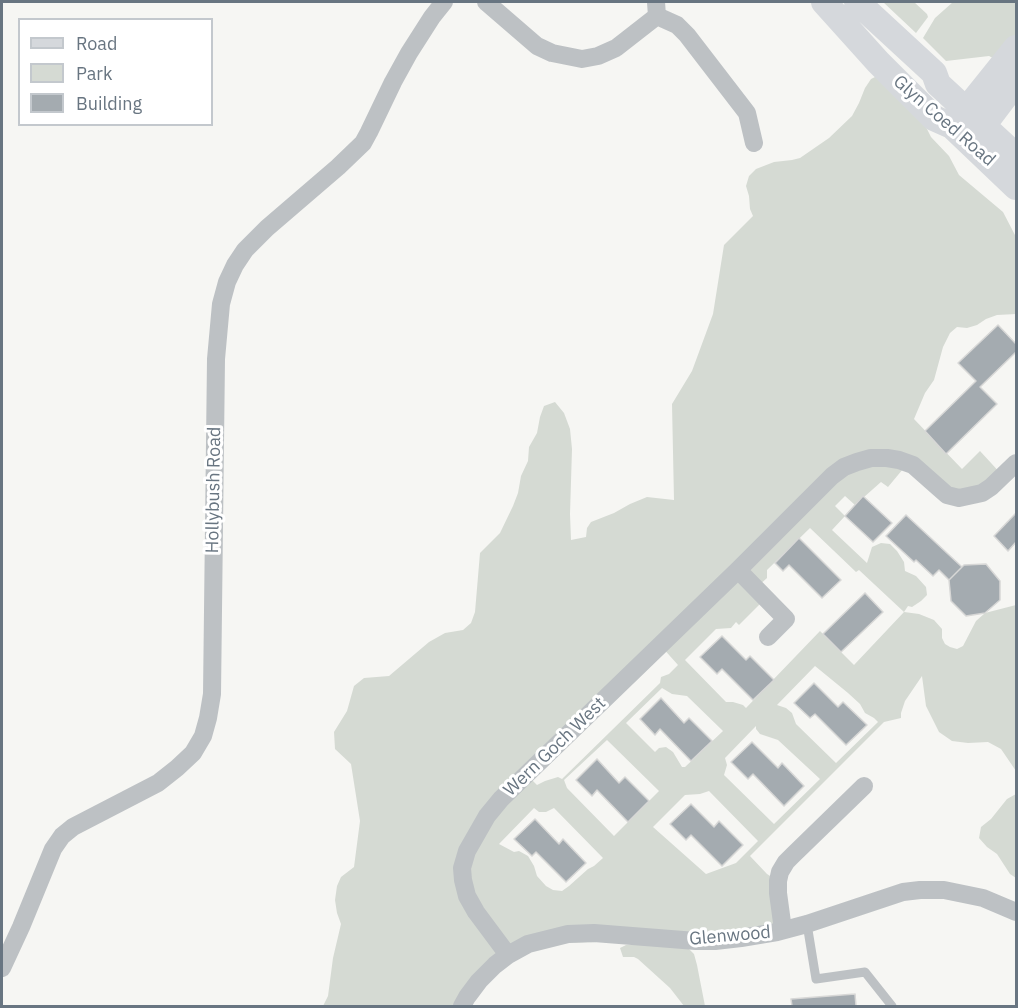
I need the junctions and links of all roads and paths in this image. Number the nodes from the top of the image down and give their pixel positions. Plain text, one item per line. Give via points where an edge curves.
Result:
1 (444, 2) edge
2 (486, 2) edge
3 (824, 2) edge
4 (857, 2) edge
5 (656, 9) edge
6 (1017, 48) edge
7 (934, 74) junction
8 (990, 79) junction
9 (1017, 82) edge
10 (968, 126) junction
11 (754, 143) dead end
12 (1017, 156) edge
13 (1017, 187) edge
14 (1017, 463) edge
15 (738, 570) junction
16 (768, 637) dead end
17 (864, 786) dead end
18 (1017, 912) edge
19 (807, 924) junction
20 (783, 930) junction
21 (508, 956) junction
22 (2, 968) edge
23 (462, 1006) edge
24 (892, 1006) edge

1 - 22 street, Hollybush Road via 404,62 363,143 245,250 227,282 216,359 212,694 203,736 193,753 158,783 73,826 62,836
2 - 5 street via 537,46 582,59 616,48
3 - 10 street, Glyn Coed Road via 934,118
4 - 7 street, Glyn Coed Road
5 - 11 street via 687,35 747,113
6 - 8 street
7 - 8 street, Glyn Coed Road via 959,81
7 - 10 street, Glyn Coed Road
8 - 10 street
9 - 10 street
10 - 12 street, Glyn Coed Road
10 - 13 street, Glyn Coed Road
14 - 15 street, Wern Goch West via 982,493 959,498 947,495 913,465 899,460 871,458 857,462 832,476
15 - 16 street via 786,619
15 - 21 street, Wern Goch West via 487,816 467,851 463,880 476,912
17 - 20 street via 780,872 778,893
18 - 19 street, Glenwood via 983,898 944,890 920,890
19 - 20 street, Glenwood
19 - 24 lane via 816,979 865,972
20 - 21 street, Glenwood via 715,941 568,934 528,944
21 - 23 street, Glenwood via 479,981

